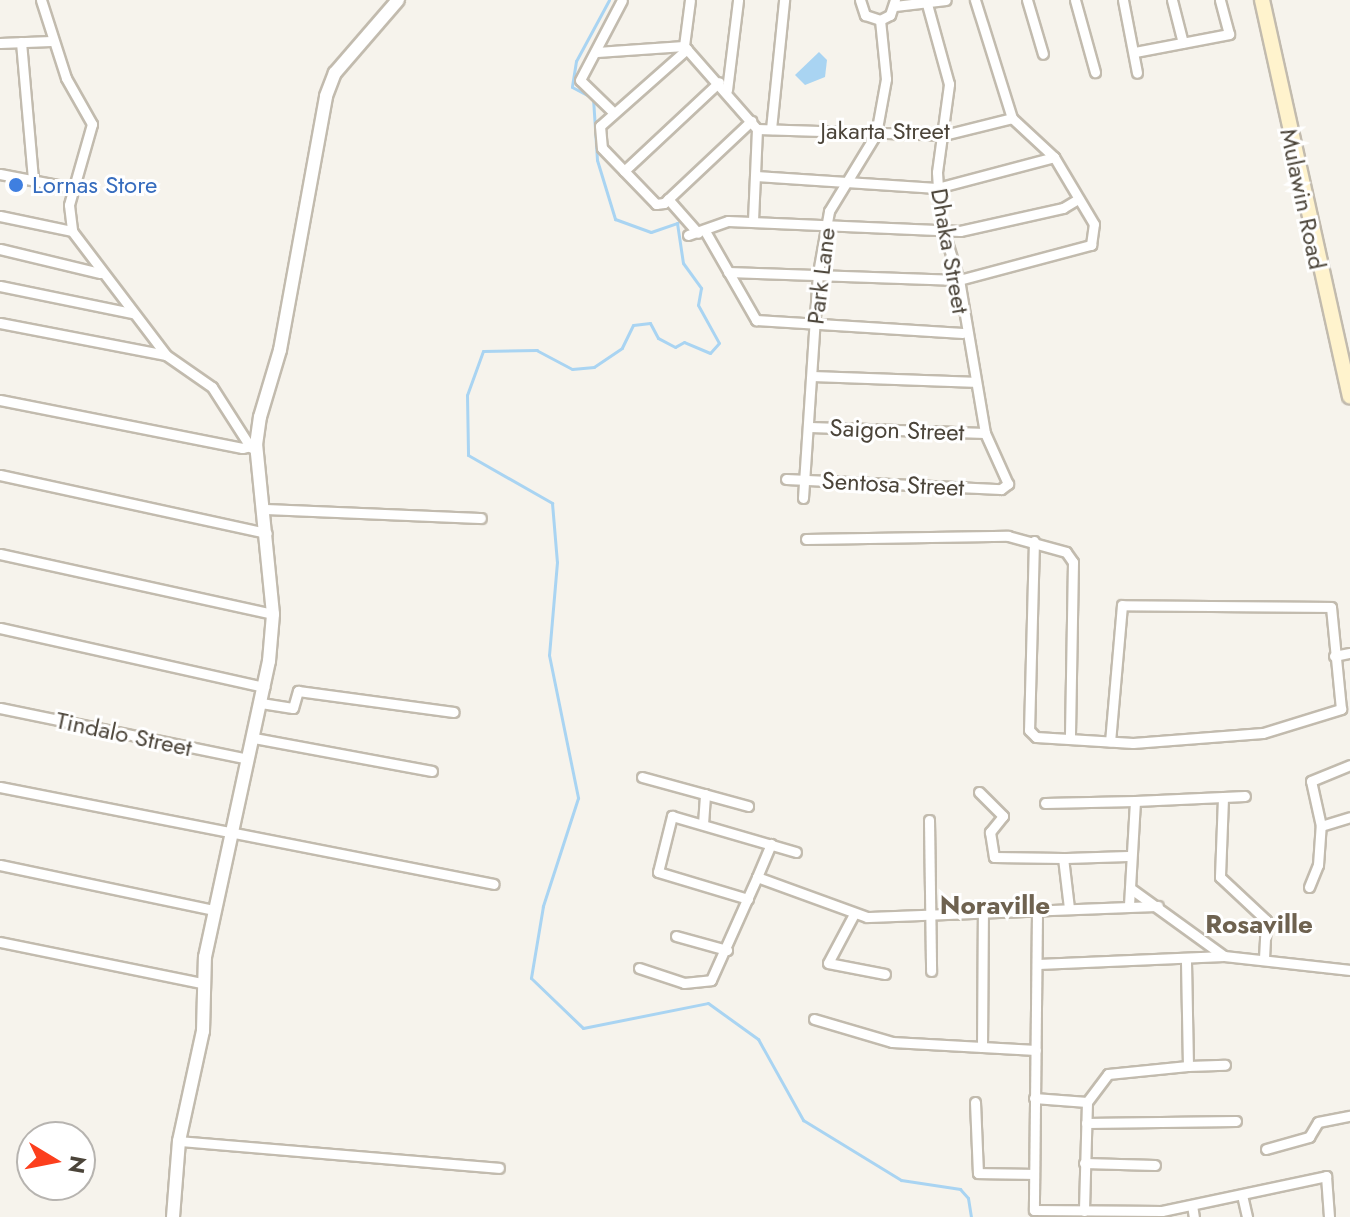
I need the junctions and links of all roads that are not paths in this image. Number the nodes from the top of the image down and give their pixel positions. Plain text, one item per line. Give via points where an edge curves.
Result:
1 (41, 0) edge
2 (398, 0) edge
3 (622, 0) edge
4 (690, 0) edge
5 (738, 0) edge
6 (784, 0) edge
7 (860, 0) edge
8 (946, 0) edge
9 (975, 0) edge
10 (1027, 0) edge
11 (1075, 0) edge
12 (1123, 0) edge
13 (1172, 0) edge
14 (1220, 0) edge
15 (1262, 0) edge
16 (895, 3) edge
17 (927, 4) junction
18 (880, 20) junction
19 (51, 41) junction
20 (21, 42) junction
21 (0, 43) edge
22 (1183, 43) junction
23 (686, 48) junction
24 (597, 52) junction
25 (1135, 52) junction
26 (1043, 54) dead end
27 (1095, 72) dead end
28 (1137, 73) dead end
29 (719, 82) junction
30 (727, 90) junction
31 (614, 113) junction
32 (1012, 118) junction
33 (754, 125) junction
34 (771, 129) junction
35 (876, 134) junction
36 (944, 135) junction
37 (1054, 157) junction
38 (624, 171) junction
39 (0, 174) edge
40 (756, 176) junction
41 (33, 179) junction
42 (850, 179) junction
43 (73, 188) junction
44 (937, 188) junction
45 (668, 199) junction
46 (1078, 199) junction
47 (0, 216) edge
48 (753, 222) junction
49 (827, 226) junction
50 (72, 231) junction
51 (944, 232) junction
52 (697, 233) junction
53 (0, 249) edge
54 (728, 272) junction
55 (100, 273) junction
56 (818, 273) junction
57 (959, 280) junction
58 (0, 286) edge
59 (132, 313) junction
60 (0, 323) edge
61 (815, 323) junction
62 (963, 333) junction
63 (166, 355) junction
64 (812, 376) junction
65 (972, 382) junction
66 (1350, 396) edge
67 (0, 400) edge
68 (810, 427) junction
69 (985, 433) junction
70 (254, 446) junction
71 (0, 475) edge
72 (786, 479) dead end
73 (806, 480) junction
74 (1001, 489) joint
75 (803, 498) dead end
76 (264, 509) junction
77 (481, 518) dead end
78 (267, 533) junction
79 (806, 539) dead end
80 (1034, 541) junction
81 (0, 554) edge
82 (273, 614) junction
83 (0, 628) edge
84 (1350, 653) edge
85 (1334, 656) junction
86 (265, 687) junction
87 (261, 703) junction
88 (0, 708) edge
89 (454, 712) dead end
90 (254, 738) junction
91 (1070, 739) junction
92 (1110, 741) junction
93 (248, 759) junction
94 (1350, 765) edge
95 (432, 771) dead end
96 (642, 777) dead end
97 (0, 787) edge
98 (979, 792) dead end
99 (705, 794) junction
100 (1245, 796) dead end
101 (1223, 798) junction
102 (1135, 801) junction
103 (1045, 803) dead end
104 (748, 806) dead end
105 (1350, 817) edge
106 (929, 820) dead end
107 (703, 824) junction
108 (1321, 826) junction
109 (230, 836) junction
110 (771, 844) junction
111 (796, 852) dead end
112 (1131, 856) junction
113 (1063, 858) junction
114 (0, 865) edge
115 (757, 877) junction
116 (494, 884) dead end
117 (1309, 887) dead end
118 (1130, 888) junction
119 (748, 899) junction
120 (1129, 905) junction
121 (1158, 906) junction
122 (1069, 908) junction
123 (214, 910) junction
124 (1037, 913) junction
125 (854, 914) junction
126 (933, 914) junction
127 (983, 915) junction
128 (676, 936) dead end
129 (0, 942) edge
130 (727, 950) junction
131 (1224, 956) junction
132 (1264, 957) junction
133 (1186, 959) junction
134 (1038, 964) junction
135 (639, 968) dead end
136 (1350, 970) edge
137 (931, 971) dead end
138 (885, 974) dead end
139 (202, 983) junction
140 (814, 1019) dead end
141 (982, 1047) junction
142 (1036, 1050) junction
143 (1225, 1065) dead end
144 (1188, 1066) junction
145 (1034, 1098) junction
146 (975, 1102) dead end
147 (1087, 1102) junction
148 (1350, 1116) edge
149 (1236, 1121) dead end
150 (1086, 1123) junction
151 (179, 1141) junction
152 (1266, 1149) dead end
153 (1084, 1163) junction
154 (1155, 1165) dead end
155 (499, 1168) dead end
156 (1033, 1174) junction
157 (1242, 1195) junction
158 (1192, 1205) junction
159 (1084, 1211) junction
160 (173, 1217) edge
161 (1194, 1217) edge
162 (1247, 1217) edge
163 (1329, 1217) edge

1 - 19 street
2 - 70 street via 335,73 326,96
3 - 24 street
4 - 23 street
5 - 30 street
6 - 34 street
7 - 18 street via 865,15
8 - 17 street
9 - 32 street
10 - 26 street
11 - 27 street
12 - 25 street
13 - 22 street
14 - 22 street via 1229,34
15 - 66 main road, Mulawin Road
16 - 17 street
16 - 18 street
17 - 36 street, Dhaka Street via 949,84
18 - 35 street, Park Lane via 886,79
19 - 20 street
19 - 43 street via 92,124
20 - 21 street
20 - 41 street
22 - 25 street
23 - 24 street
23 - 29 street
23 - 31 street
24 - 31 street via 580,80
25 - 28 street
29 - 30 street
29 - 38 street
30 - 33 street
31 - 38 street via 600,126 602,148
32 - 36 street, Jakarta Street
32 - 37 street
33 - 34 street, Jakarta Street
33 - 40 street
33 - 45 street
34 - 35 street, Jakarta Street
35 - 36 street, Jakarta Street
35 - 42 street, Park Lane
36 - 44 street, Dhaka Street
37 - 44 street
37 - 46 street
38 - 45 street via 656,204
39 - 41 street
40 - 42 street
40 - 48 street
41 - 43 street
42 - 44 street
42 - 49 street, Park Lane
43 - 50 street
44 - 51 street, Dhaka Street
45 - 52 street
46 - 51 street via 1063,208
46 - 57 street via 1094,224 1091,245
47 - 50 street
48 - 49 street
48 - 52 street via 728,221
49 - 51 street
49 - 56 street, Park Lane
50 - 55 street
51 - 57 street, Dhaka Street
52 - 54 street
53 - 55 street
54 - 56 street
54 - 61 street via 756,320
55 - 59 street
56 - 57 street
56 - 61 street, Park Lane
57 - 62 street, Dhaka Street
58 - 59 street
59 - 63 street
60 - 63 street
61 - 62 street
61 - 64 street, Park Lane
62 - 65 street, Dhaka Street
63 - 70 street via 212,387
64 - 65 street
64 - 68 street, Park Lane
65 - 69 street, Dhaka Street
67 - 70 street
68 - 69 street, Saigon Street
68 - 73 street, Park Lane
69 - 74 street, Dhaka Street via 1010,476
70 - 76 street
71 - 78 street
72 - 73 street, Sentosa Street
73 - 74 street, Sentosa Street
73 - 75 street, Park Lane
76 - 77 street
76 - 78 street
78 - 82 street
79 - 80 street
80 - 91 street via 1066,552 1073,562
80 - 91 street via 1029,730 1036,737
81 - 82 street
82 - 86 street
83 - 86 street
84 - 85 street
85 - 92 street via 1345,695 1341,709 1263,733
85 - 92 street via 1331,607 1130,600 1116,612
86 - 87 street
87 - 89 street via 293,708 298,691
87 - 90 street
88 - 93 street, Tindalo Street
90 - 93 street
90 - 95 street
91 - 92 street
93 - 109 street
94 - 108 street via 1311,781
96 - 99 street
97 - 109 street
98 - 113 street via 1003,816 990,832 994,857
99 - 104 street
99 - 107 street
100 - 101 street
101 - 102 street
101 - 132 street via 1220,877 1266,920
102 - 103 street
102 - 112 street
105 - 108 street
106 - 126 street
107 - 110 street
107 - 119 street via 672,816 658,872
108 - 117 street via 1318,865
109 - 116 street
109 - 123 street
110 - 111 street
110 - 115 street
112 - 113 street
112 - 118 street
113 - 122 street
114 - 123 street
115 - 119 street
115 - 125 street
118 - 120 street
118 - 121 street
119 - 130 street
120 - 121 street
120 - 122 street
121 - 131 street
122 - 124 street
123 - 139 street
124 - 127 street
124 - 134 street
125 - 126 street
125 - 138 street via 825,967
126 - 127 street
126 - 137 street
127 - 141 street
128 - 130 street
129 - 139 street
130 - 135 street via 718,973 701,984
131 - 132 street
131 - 133 street
132 - 136 street
133 - 134 street
133 - 144 street
134 - 142 street
139 - 151 street via 203,1031
140 - 141 street via 892,1042
141 - 142 street
142 - 145 street
143 - 144 street
144 - 147 street via 1108,1074
145 - 147 street
145 - 156 street
146 - 156 street via 978,1173
147 - 150 street
148 - 152 street via 1318,1122 1309,1137
149 - 150 street
150 - 153 street
151 - 155 street
151 - 160 street
153 - 154 street
153 - 159 street
156 - 159 street via 1034,1210
157 - 158 street
157 - 162 street
157 - 163 street via 1326,1176
158 - 159 street via 1144,1213
158 - 161 street

